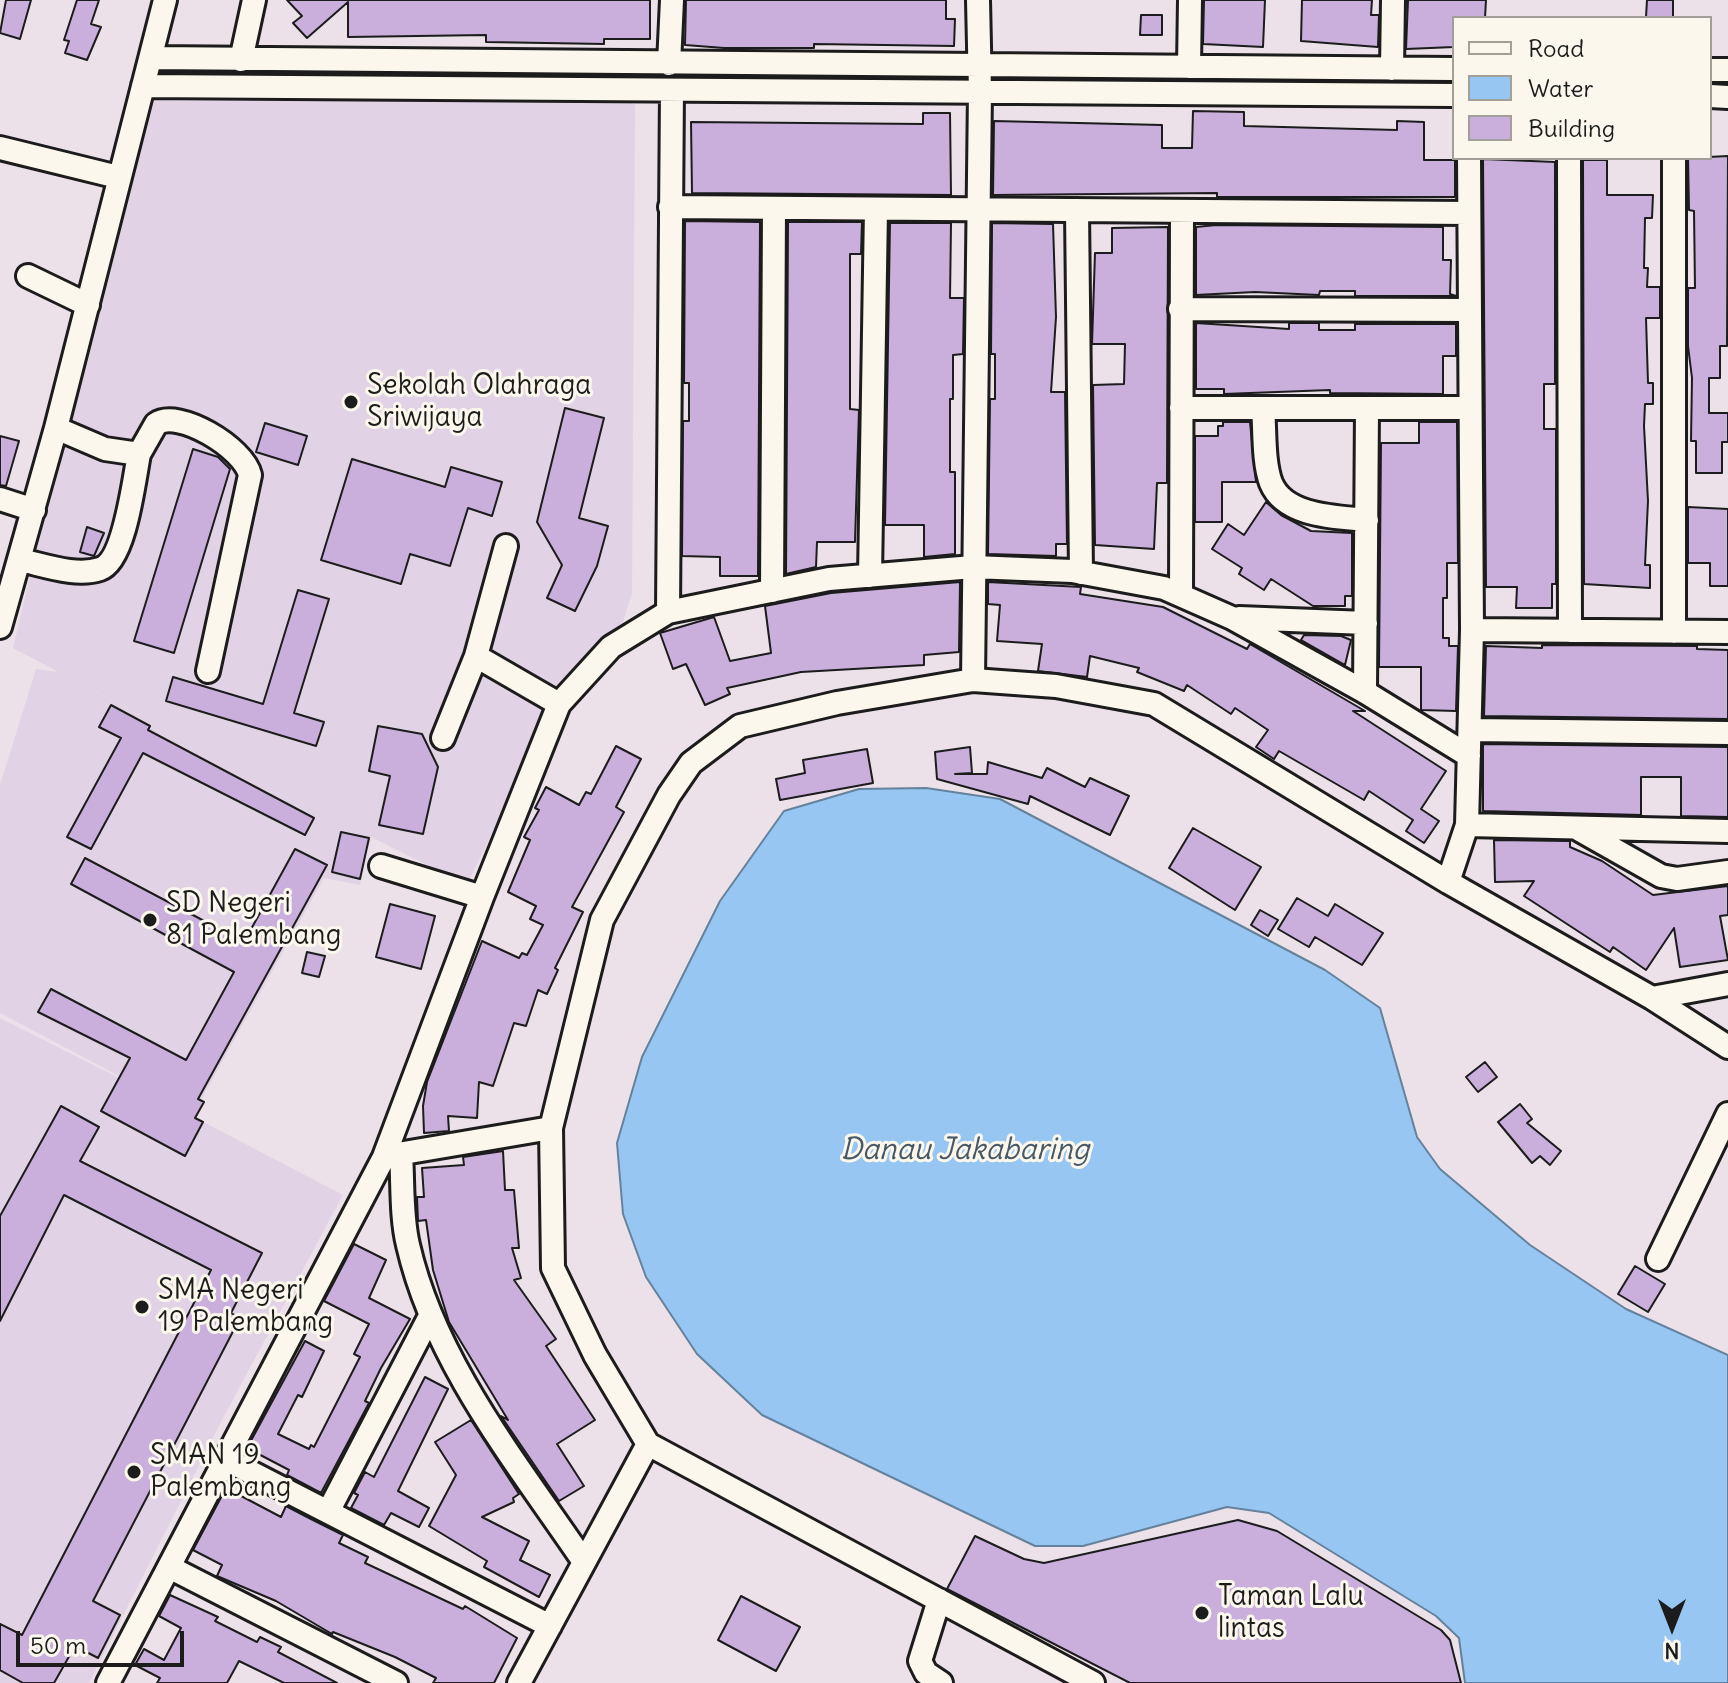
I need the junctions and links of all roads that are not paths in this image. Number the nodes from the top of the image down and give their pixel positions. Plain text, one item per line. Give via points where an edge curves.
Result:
1 (165, 0) edge
2 (254, 0) edge
3 (672, 0) edge
4 (978, 0) edge
5 (1190, 0) edge
6 (1393, 0) edge
7 (152, 58) junction
8 (241, 60) junction
9 (669, 64) junction
10 (976, 64) junction
11 (1189, 67) junction
12 (1392, 69) junction
13 (1452, 69) edge
14 (143, 86) junction
15 (672, 90) junction
16 (980, 91) junction
17 (1452, 95) edge
18 (0, 148) edge
19 (1469, 160) edge
20 (1569, 160) edge
21 (1674, 160) edge
22 (118, 177) junction
23 (670, 207) junction
24 (774, 208) junction
25 (876, 209) junction
26 (977, 210) junction
27 (1077, 210) junction
28 (1182, 211) junction
29 (1469, 213) junction
30 (28, 276) dead end
31 (88, 305) junction
32 (1180, 309) junction
33 (1469, 310) junction
34 (1181, 408) junction
35 (1263, 408) junction
36 (1367, 408) junction
37 (1470, 408) junction
38 (56, 428) junction
39 (139, 454) junction
40 (0, 499) edge
41 (34, 510) junction
42 (1367, 520) junction
43 (506, 546) dead end
44 (20, 560) junction
45 (973, 567) junction
46 (1081, 573) junction
47 (870, 576) junction
48 (772, 591) junction
49 (1181, 595) junction
50 (668, 612) junction
51 (1232, 618) junction
52 (1366, 623) junction
53 (0, 627) edge
54 (1472, 630) junction
55 (1570, 631) junction
56 (1674, 632) junction
57 (1728, 632) edge
58 (476, 656) junction
59 (208, 671) dead end
60 (973, 680) junction
61 (1365, 692) junction
62 (559, 704) junction
63 (1470, 730) junction
64 (1728, 733) edge
65 (443, 738) dead end
66 (1469, 756) junction
67 (1467, 825) junction
68 (1574, 827) junction
69 (1728, 831) edge
70 (381, 866) dead end
71 (1728, 872) edge
72 (1448, 882) junction
73 (482, 897) junction
74 (1728, 984) edge
75 (1652, 998) junction
76 (1728, 1047) edge
77 (1728, 1114) edge
78 (551, 1128) junction
79 (392, 1155) junction
80 (1658, 1259) dead end
81 (430, 1316) junction
82 (648, 1444) junction
83 (225, 1459) junction
84 (328, 1512) junction
85 (584, 1562) junction
86 (169, 1567) junction
87 (939, 1600) junction
88 (550, 1626) junction
89 (115, 1681) edge
90 (396, 1683) edge
91 (519, 1683) edge
92 (941, 1683) edge
93 (1093, 1683) edge

1 - 7 street
2 - 8 street
3 - 9 street
4 - 10 street
5 - 11 street
6 - 12 street
7 - 8 street
7 - 14 street
8 - 9 street
9 - 10 street
10 - 11 street
10 - 16 street
11 - 12 street
12 - 13 street
14 - 15 street
14 - 22 street
15 - 16 street
15 - 23 street
16 - 17 street
16 - 26 street
18 - 22 street
19 - 29 street
20 - 55 street
21 - 56 street
22 - 31 street
23 - 24 street
23 - 50 street
24 - 25 street
24 - 48 street
25 - 26 street
25 - 47 street
26 - 27 street
26 - 45 street
27 - 28 street
27 - 46 street
28 - 29 street
28 - 32 street
29 - 33 street
30 - 31 street
31 - 38 street
32 - 33 street
32 - 34 street
33 - 37 street
34 - 35 street
34 - 49 street
35 - 36 street
35 - 42 street via 1272,484 1290,502 1316,515
36 - 37 street
36 - 42 street
37 - 54 street
38 - 39 street via 105,449
38 - 41 street
39 - 44 street via 111,564 99,570 72,570
39 - 59 street via 156,424 170,420 223,440 249,468
40 - 41 street
41 - 44 street
42 - 52 street
43 - 58 street
44 - 53 street
45 - 46 street
45 - 47 street
45 - 60 street
46 - 49 street
47 - 48 street
48 - 50 street
49 - 51 street
50 - 62 street via 611,647
51 - 52 street
51 - 61 street
52 - 61 street
54 - 55 street
54 - 63 street
55 - 56 street
56 - 57 street
58 - 62 street
58 - 65 street
60 - 72 street via 1056,686 1154,704
60 - 78 street via 740,726 691,763 602,920
61 - 66 street
62 - 73 street
63 - 64 street
63 - 66 street
66 - 67 street
67 - 68 street
67 - 72 street
68 - 69 street
68 - 71 street via 1661,876
70 - 73 street
72 - 75 street
73 - 79 street
74 - 75 street
75 - 76 street
77 - 80 street
78 - 79 street
78 - 82 street via 553,1268 595,1355
79 - 81 street via 407,1243
79 - 83 street
81 - 84 street
81 - 85 street via 473,1397
82 - 85 street
82 - 87 street
83 - 84 street
83 - 86 street
84 - 88 street
85 - 88 street
86 - 89 street
86 - 90 street
87 - 92 street via 920,1661
87 - 93 street
88 - 91 street

